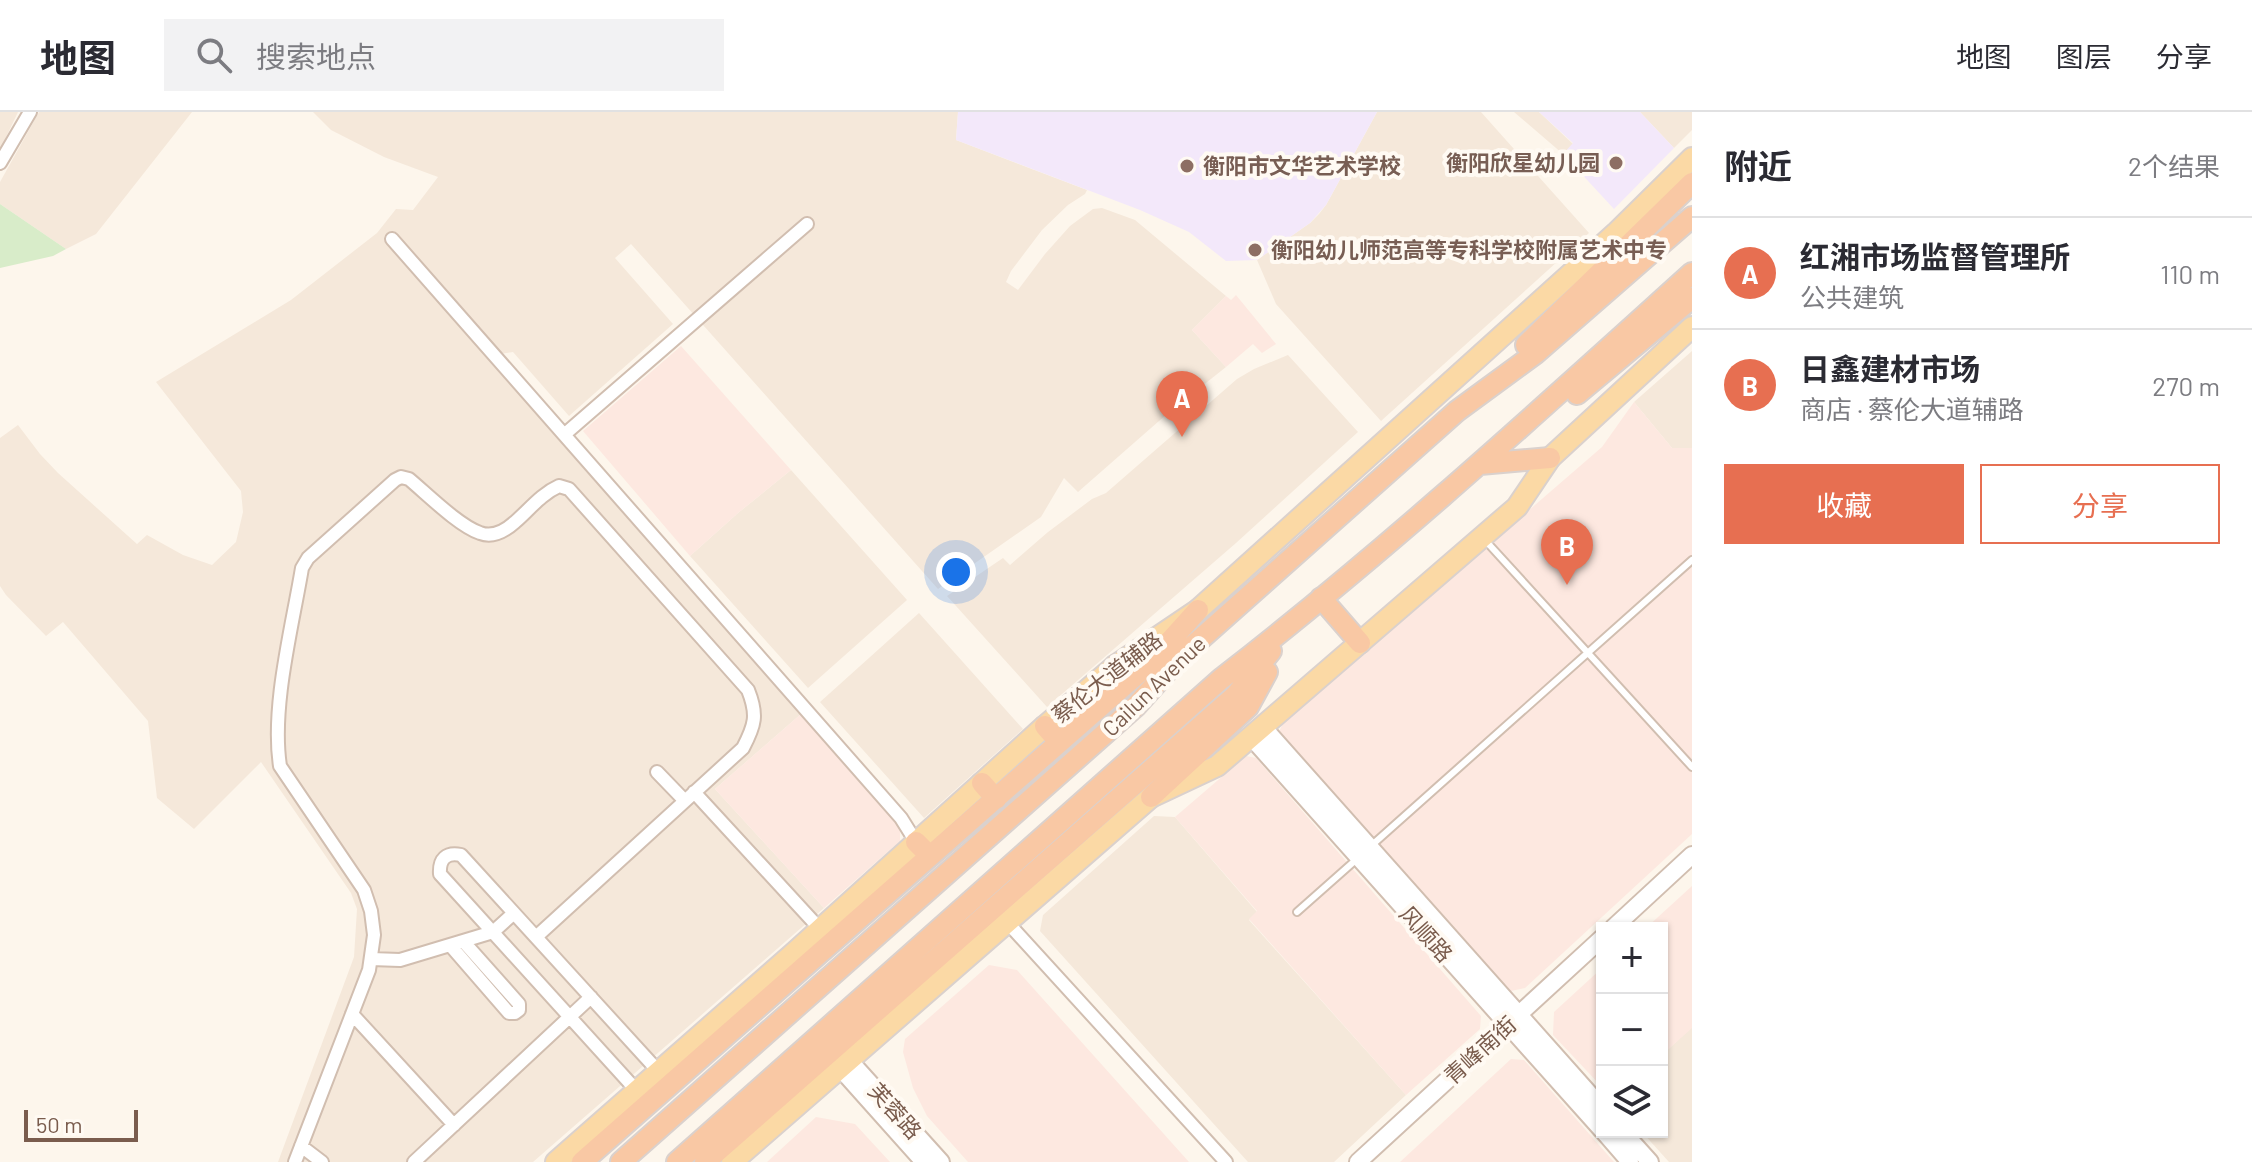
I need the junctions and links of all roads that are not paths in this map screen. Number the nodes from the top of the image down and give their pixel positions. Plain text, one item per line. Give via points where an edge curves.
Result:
1 (30, 112) edge
2 (1692, 158) edge
3 (0, 163) edge
4 (1692, 183) edge
5 (1692, 217) edge
6 (807, 224) dead end
7 (392, 239) dead end
8 (1692, 273) edge
9 (1692, 298) edge
10 (1692, 327) edge
11 (1457, 411) junction
12 (565, 434) junction
13 (1550, 458) junction
14 (1480, 464) junction
15 (1483, 537) junction
16 (1692, 560) edge
17 (1321, 598) junction
18 (1198, 610) junction
19 (1294, 623) junction
20 (1360, 643) junction
21 (1587, 654) junction
22 (1179, 658) junction
23 (1152, 661) junction
24 (1115, 666) junction
25 (1045, 726) junction
26 (1257, 732) junction
27 (1059, 742) junction
28 (1692, 767) edge
29 (657, 772) dead end
30 (989, 791) junction
31 (690, 797) junction
32 (1151, 797) junction
33 (923, 849) junction
34 (1364, 852) junction
35 (1070, 853) junction
36 (1692, 855) edge
37 (1692, 868) edge
38 (1297, 912) dead end
39 (514, 913) junction
40 (1000, 914) junction
41 (1619, 922) edge
42 (1633, 922) edge
43 (820, 929) junction
44 (493, 932) junction
45 (536, 937) junction
46 (457, 943) junction
47 (1596, 944) edge
48 (1596, 955) edge
49 (371, 959) junction
50 (591, 997) junction
51 (352, 1014) junction
52 (570, 1017) junction
53 (1516, 1023) junction
54 (844, 1039) junction
55 (818, 1061) junction
56 (844, 1064) junction
57 (659, 1072) junction
58 (636, 1099) junction
59 (1596, 1102) edge
60 (1596, 1122) edge
61 (454, 1125) junction
62 (1609, 1138) edge
63 (1628, 1138) edge
64 (301, 1146) junction
65 (295, 1162) edge
66 (322, 1162) edge
67 (414, 1162) edge
68 (556, 1162) edge
69 (582, 1162) edge
70 (621, 1162) edge
71 (677, 1162) edge
72 (705, 1162) edge
73 (732, 1162) edge
74 (924, 1162) edge
75 (941, 1162) edge
76 (1226, 1162) edge
77 (1358, 1162) edge
78 (1371, 1162) edge
79 (1630, 1162) edge
80 (1650, 1162) edge

1 - 3 street
2 - 18 main road, 蔡伦大道辅路 via 1616,233
4 - 11 highway
5 - 11 highway, Cailun Avenue via 1536,353
6 - 12 street
7 - 12 street
8 - 14 highway, Cailun Avenue
9 - 14 highway via 1579,392
10 - 13 main road
11 - 22 highway, Cailun Avenue
12 - 33 street
13 - 14 highway
13 - 15 main road via 1517,507
14 - 17 highway, Cailun Avenue
15 - 20 main road
15 - 21 lane
16 - 21 lane
17 - 19 highway, Cailun Avenue
17 - 20 highway
18 - 23 highway
18 - 24 main road, 蔡伦大道辅路
19 - 32 highway via 1248,707
19 - 35 highway via 1236,695
19 - 71 highway, Cailun Avenue via 1221,679
20 - 26 main road
21 - 28 lane
21 - 34 lane
22 - 23 highway
22 - 70 highway, Cailun Avenue via 1136,706
23 - 24 highway
23 - 27 highway
24 - 25 main road, 蔡伦大道辅路
25 - 27 highway
25 - 30 main road, 蔡伦大道辅路
26 - 32 main road via 1217,766
26 - 34 street, 风顺路
27 - 30 highway
29 - 31 street
30 - 33 highway
31 - 43 street
31 - 45 street
31 - 49 street via 743,748 754,726 748,690 569,489 549,490 512,525 491,535 464,524 409,479 395,480 302,568 279,716 280,766 364,890 374,935
32 - 35 main road
33 - 43 main road
33 - 58 highway
34 - 38 lane
34 - 53 street, 风顺路
35 - 40 highway
36 - 41 street
37 - 42 street
39 - 44 street
39 - 44 street via 461,855 444,856 440,874
39 - 45 street
40 - 54 highway
40 - 56 main road
40 - 76 street
43 - 57 main road
44 - 46 street
44 - 52 street
45 - 50 street
46 - 46 street via 509,1013 519,1010 519,1004
46 - 49 street via 400,960
47 - 53 street, 青峰南街
48 - 53 street, 青峰南街
49 - 51 street
50 - 52 street
50 - 57 street
51 - 61 street
51 - 64 street
52 - 58 street
52 - 61 street
53 - 59 street, 风顺路
53 - 60 street, 风顺路
53 - 77 street, 青峰南街
53 - 78 street, 青峰南街
54 - 55 highway
54 - 56 highway
55 - 56 highway
55 - 72 highway
56 - 73 main road
56 - 74 street, 芙蓉路
56 - 75 street, 芙蓉路
57 - 58 main road
58 - 68 main road
58 - 69 highway via 607,1140
61 - 67 street
62 - 79 street, 风顺路
63 - 80 street
64 - 65 street
64 - 66 street

